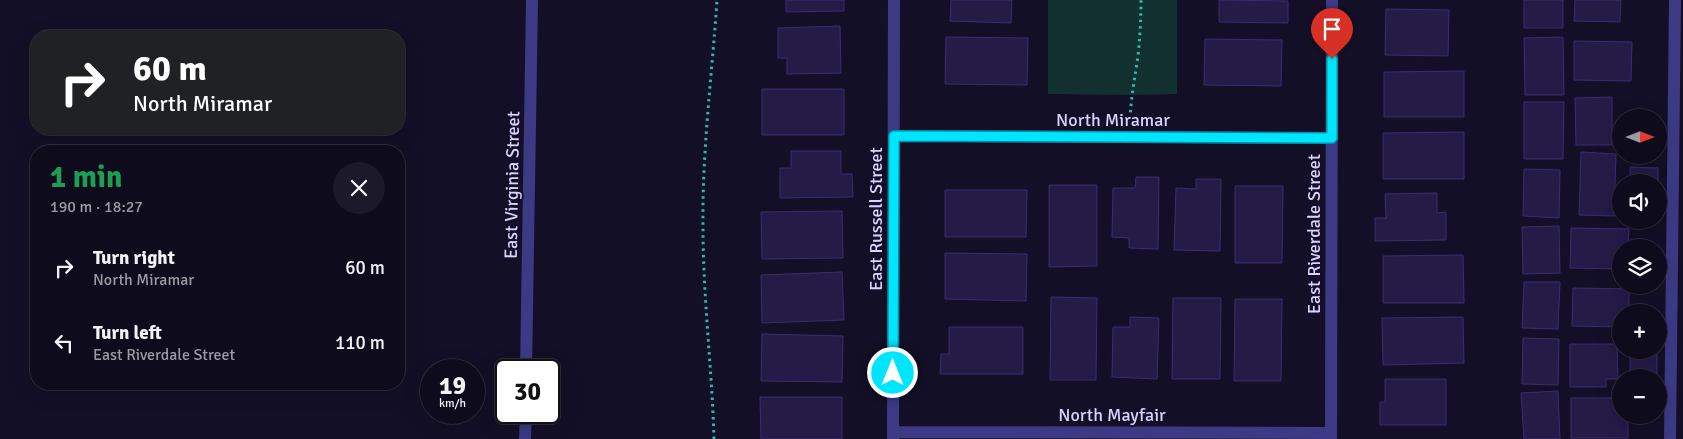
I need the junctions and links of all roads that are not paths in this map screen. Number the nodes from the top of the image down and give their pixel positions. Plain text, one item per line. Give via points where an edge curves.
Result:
1 (894, 0) edge
2 (1332, 0) edge
3 (1675, 0) edge
4 (532, 1) edge
5 (894, 136) junction
6 (1332, 138) junction
7 (526, 359) edge
8 (526, 424) edge
9 (893, 436) edge
10 (1331, 436) edge
11 (525, 439) edge
12 (1670, 439) edge

1 - 5 street, East Russell Street
2 - 6 street, East Riverdale Street
3 - 12 street
4 - 7 street, East Virginia Street
5 - 6 street, North Miramar
5 - 9 street, East Russell Street
6 - 10 street, East Riverdale Street
8 - 11 street
9 - 10 street, North Mayfair

